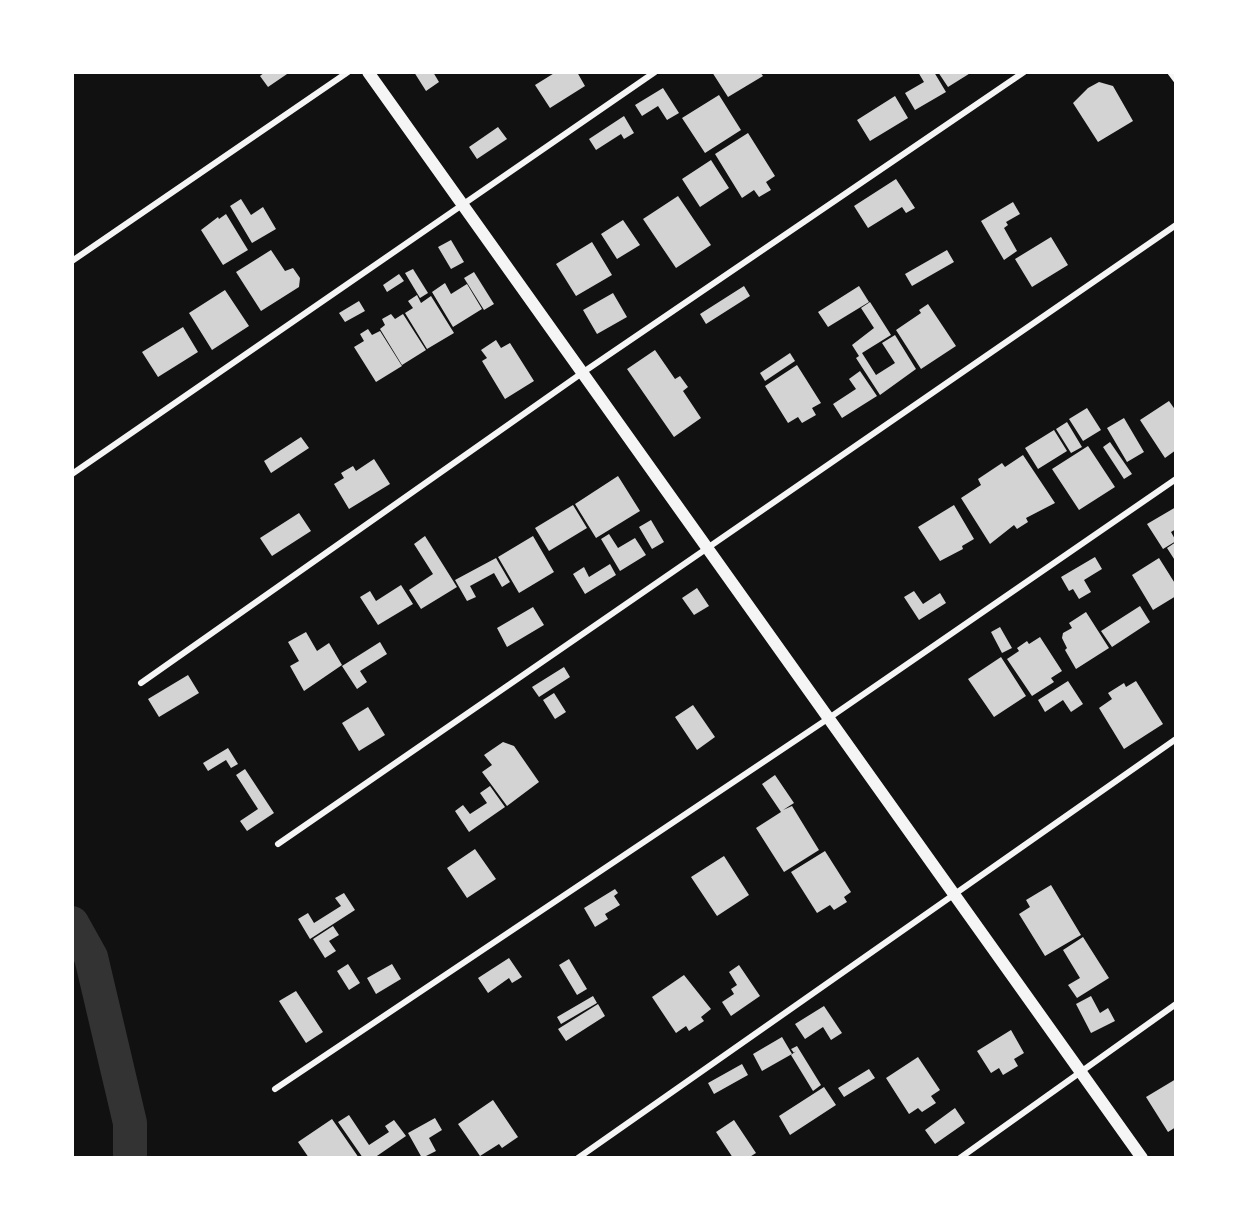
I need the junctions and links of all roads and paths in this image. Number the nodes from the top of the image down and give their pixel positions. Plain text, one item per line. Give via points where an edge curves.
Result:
1 (348, 72) edge
2 (368, 72) edge
3 (655, 72) edge
4 (1024, 72) edge
5 (1170, 72) edge
6 (1176, 80) edge
7 (462, 206) junction
8 (1176, 225) edge
9 (72, 261) edge
10 (582, 373) junction
11 (72, 474) edge
12 (1176, 479) edge
13 (709, 550) junction
14 (141, 683) dead end
15 (829, 718) junction
16 (1176, 739) edge
17 (279, 844) dead end
18 (954, 894) junction
19 (1176, 1004) edge
20 (1081, 1072) junction
21 (275, 1089) dead end
22 (578, 1158) edge
23 (960, 1158) edge
24 (1142, 1158) edge

1 - 9 street
2 - 7 main road
3 - 7 street
4 - 10 street
5 - 6 street
7 - 10 main road
7 - 11 street
8 - 13 street
10 - 13 main road
10 - 14 street
12 - 15 street
13 - 15 main road
13 - 17 street
15 - 18 main road
15 - 21 street
16 - 18 street
18 - 20 main road
18 - 22 street
19 - 20 street
20 - 23 street
20 - 24 main road

